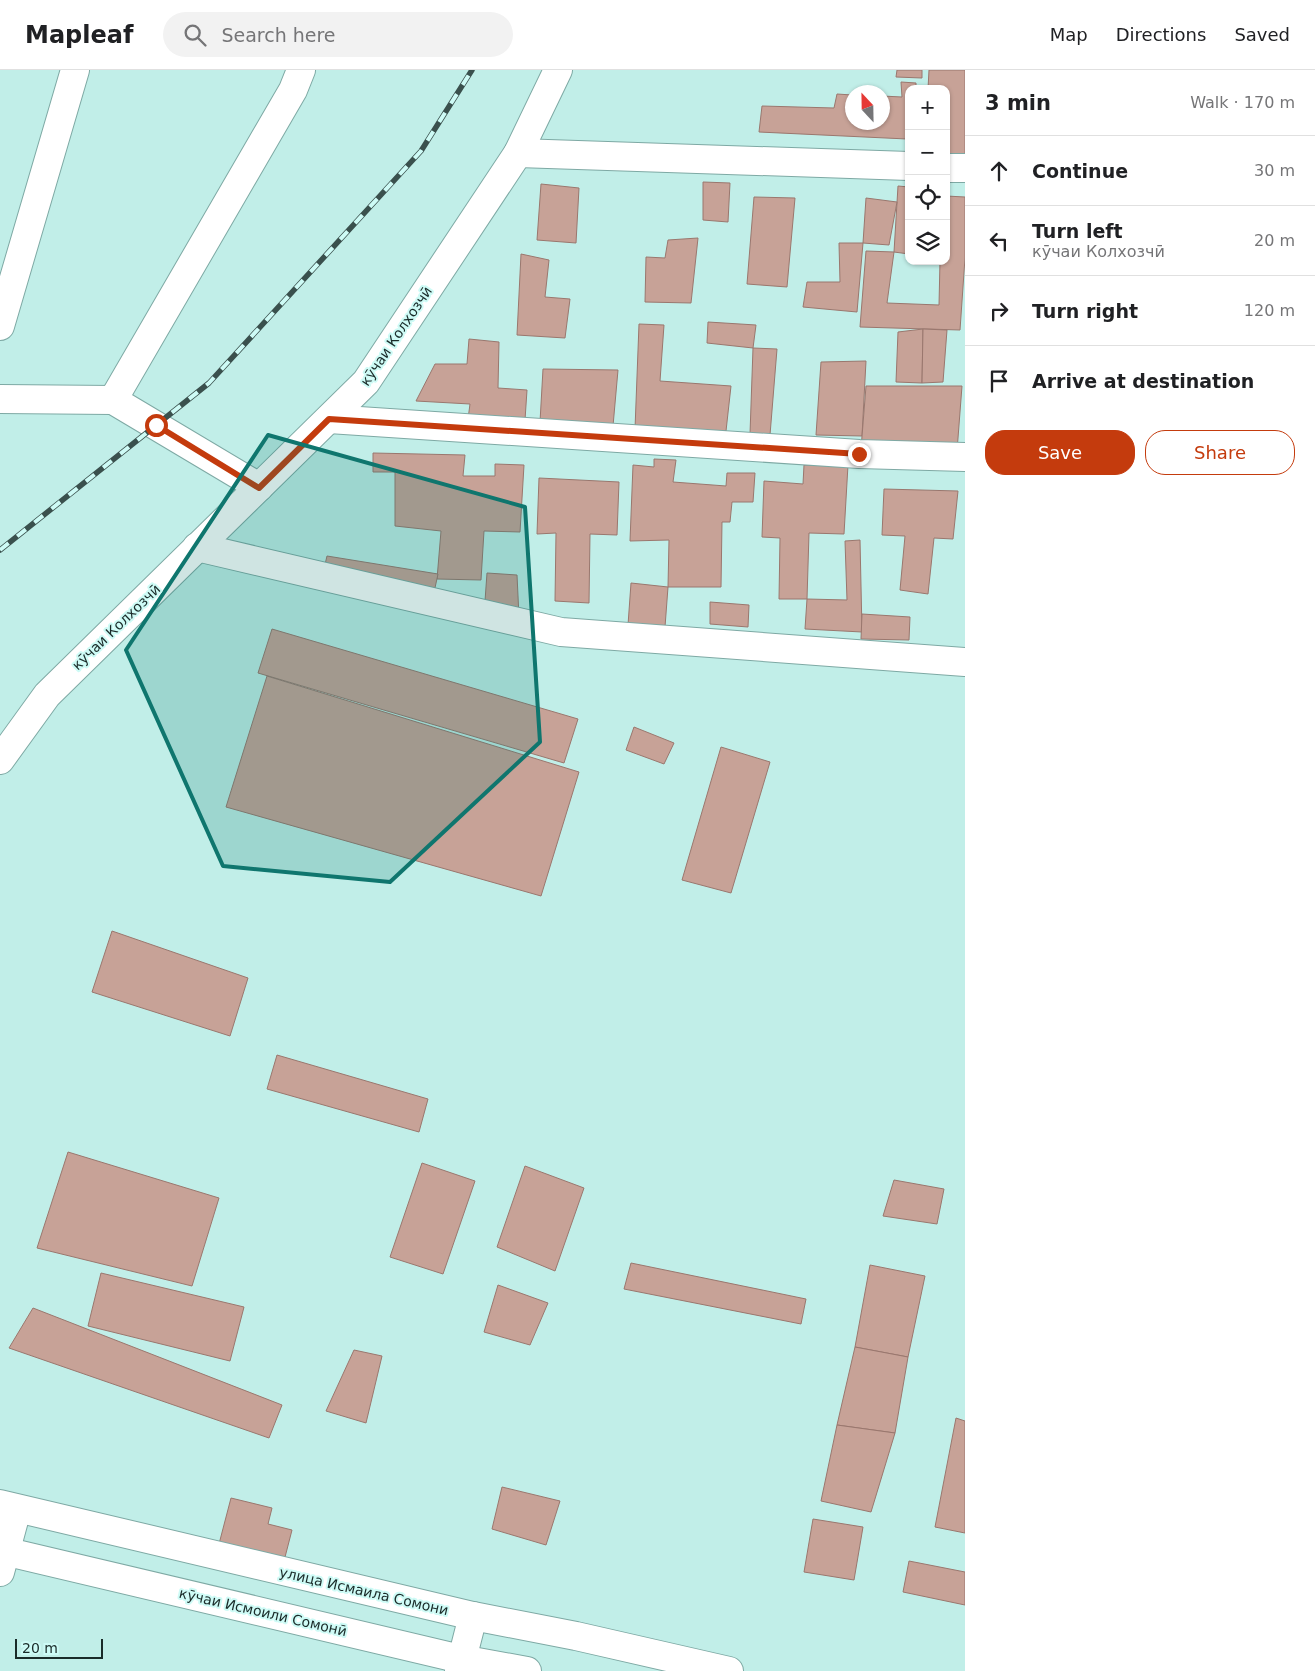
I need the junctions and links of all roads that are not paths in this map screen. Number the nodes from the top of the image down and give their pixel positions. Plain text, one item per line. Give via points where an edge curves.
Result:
1 (75, 70) edge
2 (301, 70) edge
3 (558, 70) edge
4 (518, 153) junction
5 (905, 166) edge
6 (950, 168) edge
7 (965, 168) edge
8 (0, 326) edge
9 (0, 398) edge
10 (113, 400) junction
11 (329, 419) junction
12 (965, 457) edge
13 (259, 488) junction
14 (198, 547) junction
15 (965, 662) edge
16 (0, 760) edge
17 (9, 1506) edge
18 (2, 1558) edge
19 (473, 1616) junction
20 (460, 1665) edge
21 (527, 1671) edge
22 (729, 1671) edge

1 - 8 street
2 - 10 street via 294,90
3 - 4 street, кӯчаи Колхозчӣ
4 - 5 street
4 - 11 street, кӯчаи Колхозчӣ via 366,382
6 - 7 street
9 - 10 street
10 - 13 street
11 - 12 street via 859,454
11 - 13 street, кӯчаи Колхозчӣ
13 - 14 street, кӯчаи Колхозчӣ
14 - 15 street via 561,632
14 - 16 street, кӯчаи Колхозчӣ via 47,695
17 - 18 street
17 - 19 street, улица Исмаила Сомони
18 - 20 street, кӯчаи Исмоили Сомонӣ
19 - 20 street
19 - 22 street, улица Исмаила Сомони
20 - 21 street, кӯчаи Исмоили Сомонӣ

